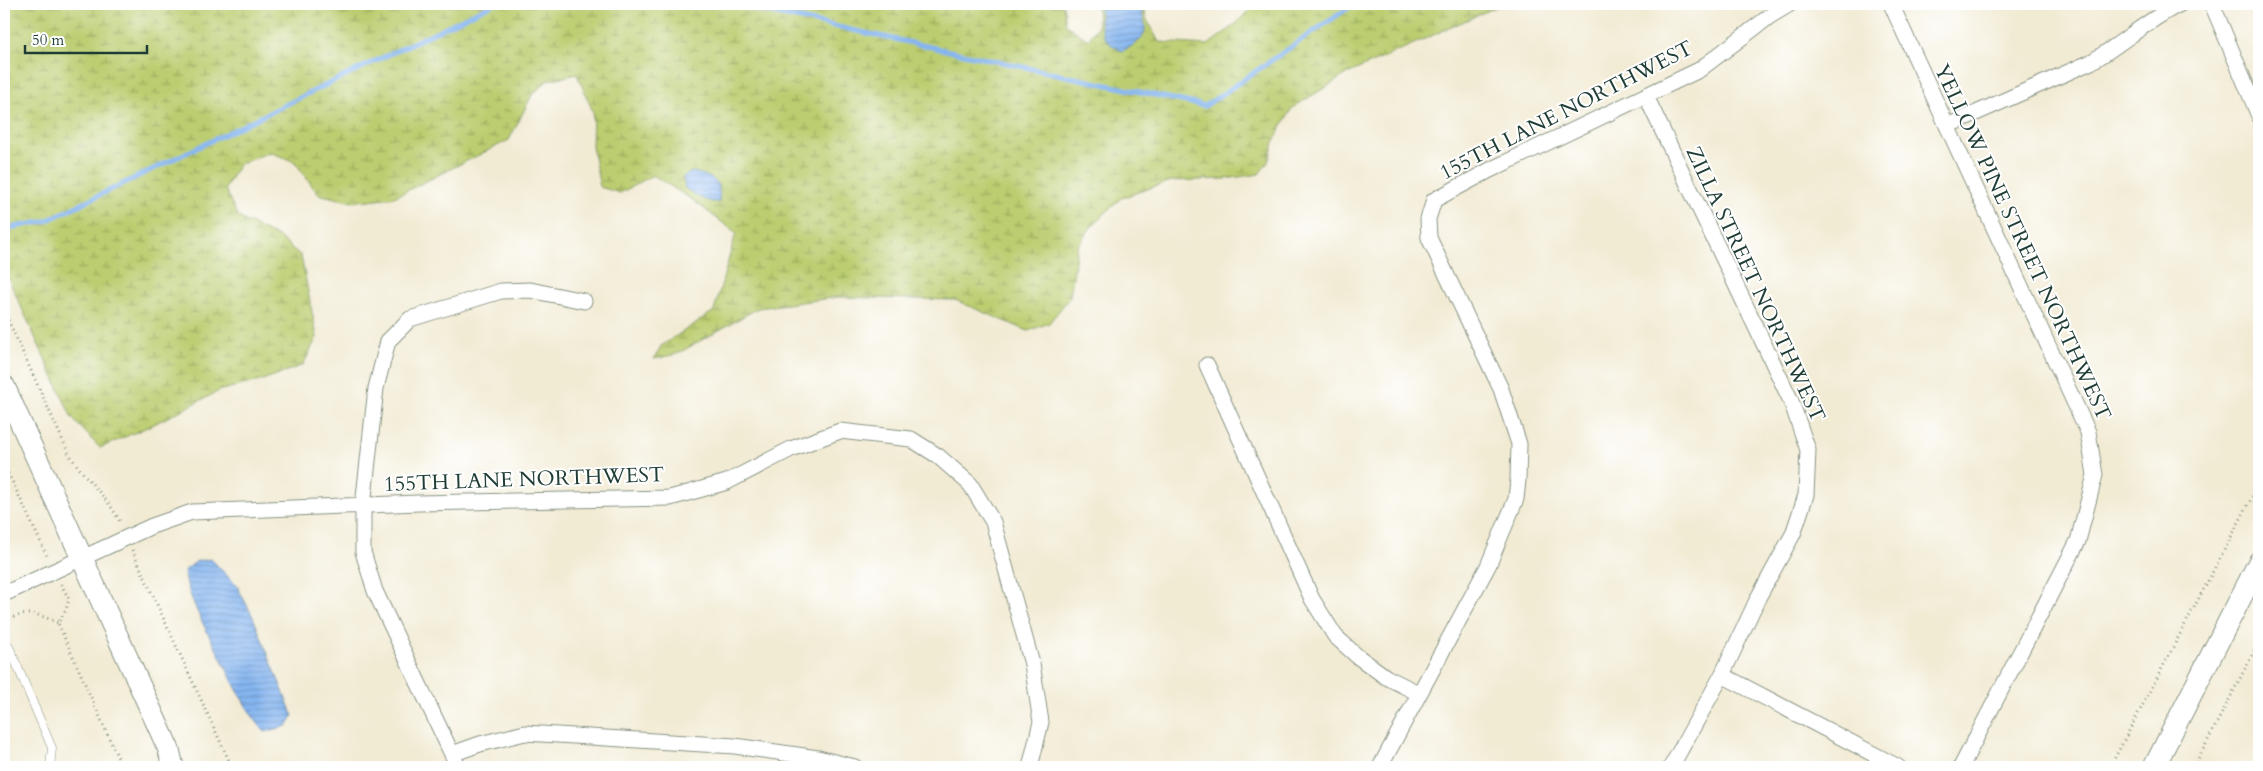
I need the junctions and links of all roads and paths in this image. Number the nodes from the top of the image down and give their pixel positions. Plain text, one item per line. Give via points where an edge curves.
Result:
1 (1790, 4) edge
2 (1890, 4) edge
3 (2180, 4) edge
4 (2212, 4) edge
5 (1646, 96) junction
6 (2259, 116) edge
7 (1947, 126) junction
8 (584, 301) dead end
9 (4, 311) edge
10 (1207, 365) dead end
11 (4, 386) edge
12 (4, 464) edge
13 (2259, 484) edge
14 (363, 506) junction
15 (120, 522) dead end
16 (40, 542) dead end
17 (134, 554) dead end
18 (82, 558) junction
19 (2259, 562) edge
20 (4, 594) edge
21 (69, 599) dead end
22 (4, 621) edge
23 (58, 623) junction
24 (4, 638) edge
25 (2259, 642) edge
26 (7, 652) edge
27 (1722, 675) junction
28 (1418, 693) junction
29 (171, 759) edge
30 (455, 761) edge
31 (50, 767) edge
32 (122, 767) edge
33 (181, 767) edge
34 (232, 767) edge
35 (855, 767) edge
36 (1030, 767) edge
37 (1380, 767) edge
38 (1671, 767) edge
39 (1898, 767) edge
40 (1961, 767) edge
41 (2110, 767) edge
42 (2154, 767) edge
43 (2194, 767) edge

1 - 5 street, 155TH LANE NORTHWEST via 1699,70
2 - 7 street, YELLOW PINE STREET NORTHWEST
3 - 7 street via 2157,15 2091,62
4 - 6 street
5 - 27 street, ZILLA STREET NORTHWEST via 1791,401 1808,450 1806,495 1793,534
5 - 28 street, 155TH LANE NORTHWEST via 1490,170 1433,202 1428,219 1429,238 1501,389 1519,444 1518,480 1516,499 1488,566
7 - 40 street, YELLOW PINE STREET NORTHWEST via 2088,432 2094,475 2078,541
8 - 14 street, 155TH LANE NORTHWEST via 530,290 500,291 410,319 388,341 376,388
9 - 15 path via 68,452
10 - 28 street via 1312,599 1335,636 1386,677
11 - 18 main road
12 - 16 path
13 - 41 path
14 - 18 street, 155TH LANE NORTHWEST via 192,512 152,526
14 - 30 street via 363,552 375,591
14 - 36 street, 155TH LANE NORTHWEST via 670,498 727,482 791,449 840,431 911,439 938,456 970,484 993,522 1032,664 1041,722
17 - 34 path
18 - 20 street, 155TH LANE NORTHWEST
18 - 29 main road
19 - 42 main road
21 - 23 path
22 - 23 path via 31,613
23 - 32 path
24 - 26 lane
25 - 43 path
26 - 31 lane via 52,748
27 - 38 street, ZILLA STREET NORTHWEST
27 - 39 street
28 - 37 street
29 - 33 main road
30 - 35 street via 480,744 525,733 735,746

